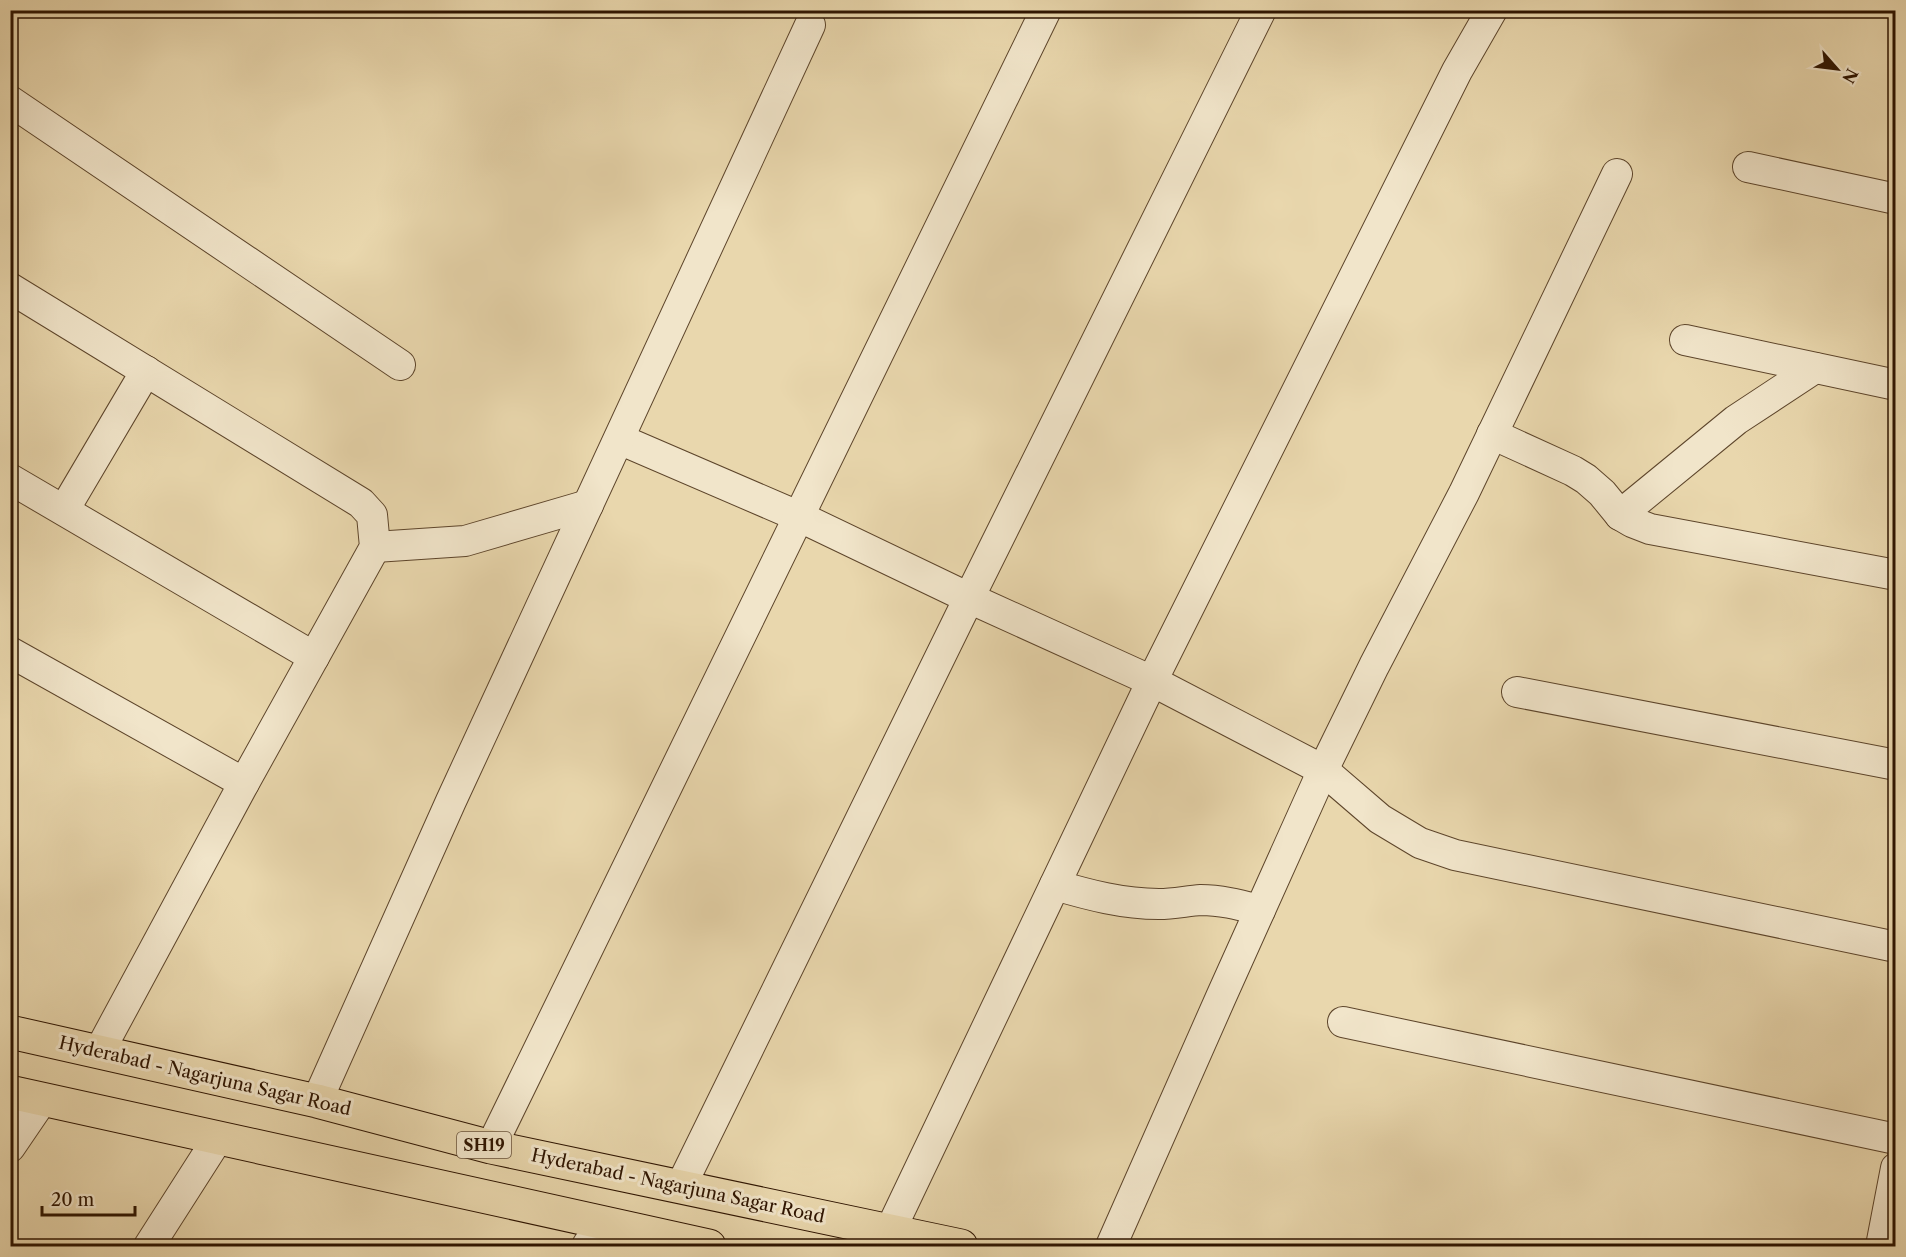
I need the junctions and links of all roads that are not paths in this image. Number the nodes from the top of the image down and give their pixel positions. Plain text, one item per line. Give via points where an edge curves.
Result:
1 (1046, 10) edge
2 (1261, 10) edge
3 (1492, 10) edge
4 (810, 25) dead end
5 (10, 101) edge
6 (1748, 167) dead end
7 (1617, 174) dead end
8 (1896, 199) edge
9 (10, 288) edge
10 (1685, 340) dead end
11 (400, 365) dead end
12 (1815, 368) junction
13 (146, 371) junction
14 (1896, 385) edge
15 (1492, 434) junction
16 (619, 439) junction
17 (10, 479) edge
18 (588, 506) junction
19 (64, 510) junction
20 (1620, 515) junction
21 (800, 517) junction
22 (375, 547) junction
23 (1896, 575) edge
24 (969, 597) junction
25 (10, 652) edge
26 (314, 657) junction
27 (1152, 681) junction
28 (1517, 692) dead end
29 (1896, 765) edge
30 (1323, 770) junction
31 (244, 783) junction
32 (1055, 885) junction
33 (1260, 910) junction
34 (1896, 947) edge
35 (1343, 1022) dead end
36 (10, 1032) edge
37 (99, 1052) junction
38 (10, 1092) edge
39 (42, 1100) junction
40 (317, 1101) junction
41 (218, 1138) junction
42 (1896, 1139) edge
43 (491, 1146) junction
44 (10, 1147) edge
45 (1896, 1168) edge
46 (681, 1186) junction
47 (890, 1230) junction
48 (594, 1234) edge
49 (149, 1246) edge
50 (709, 1246) edge
51 (961, 1246) edge
52 (1111, 1246) edge
53 (1881, 1246) edge

1 - 21 street
2 - 24 street
3 - 27 street via 1457,71
4 - 16 street
5 - 11 street
6 - 8 street
7 - 15 street
9 - 13 street
10 - 12 street
12 - 14 street
12 - 20 street via 1736,420
13 - 19 street
13 - 22 street via 361,503 372,515
15 - 20 street via 1573,471
15 - 30 street
16 - 18 street
16 - 21 street
17 - 19 street
18 - 22 street via 465,541
18 - 40 street
19 - 26 street
20 - 23 street via 1650,529
21 - 24 street
21 - 43 street
22 - 26 street
24 - 27 street
24 - 46 street
25 - 31 street
26 - 31 street
27 - 30 street
27 - 32 street
28 - 29 street
30 - 33 street
30 - 34 street via 1380,819 1420,843 1455,855
31 - 37 street
32 - 33 street via 1122,901 1159,904 1201,900
32 - 47 street
33 - 52 street
35 - 42 street
36 - 37 main road, Hyderabad - Nagarjuna Sagar Road / SH19
37 - 40 main road, Hyderabad - Nagarjuna Sagar Road / SH19
38 - 39 main road
39 - 41 main road
39 - 44 street
40 - 43 main road, Hyderabad - Nagarjuna Sagar Road / SH19
41 - 48 main road
41 - 49 street
43 - 46 main road, Hyderabad - Nagarjuna Sagar Road / SH19
45 - 53 street
46 - 47 main road, Hyderabad - Nagarjuna Sagar Road / SH19
47 - 51 main road, Hyderabad - Nagarjuna Sagar Road / SH19
48 - 50 main road

